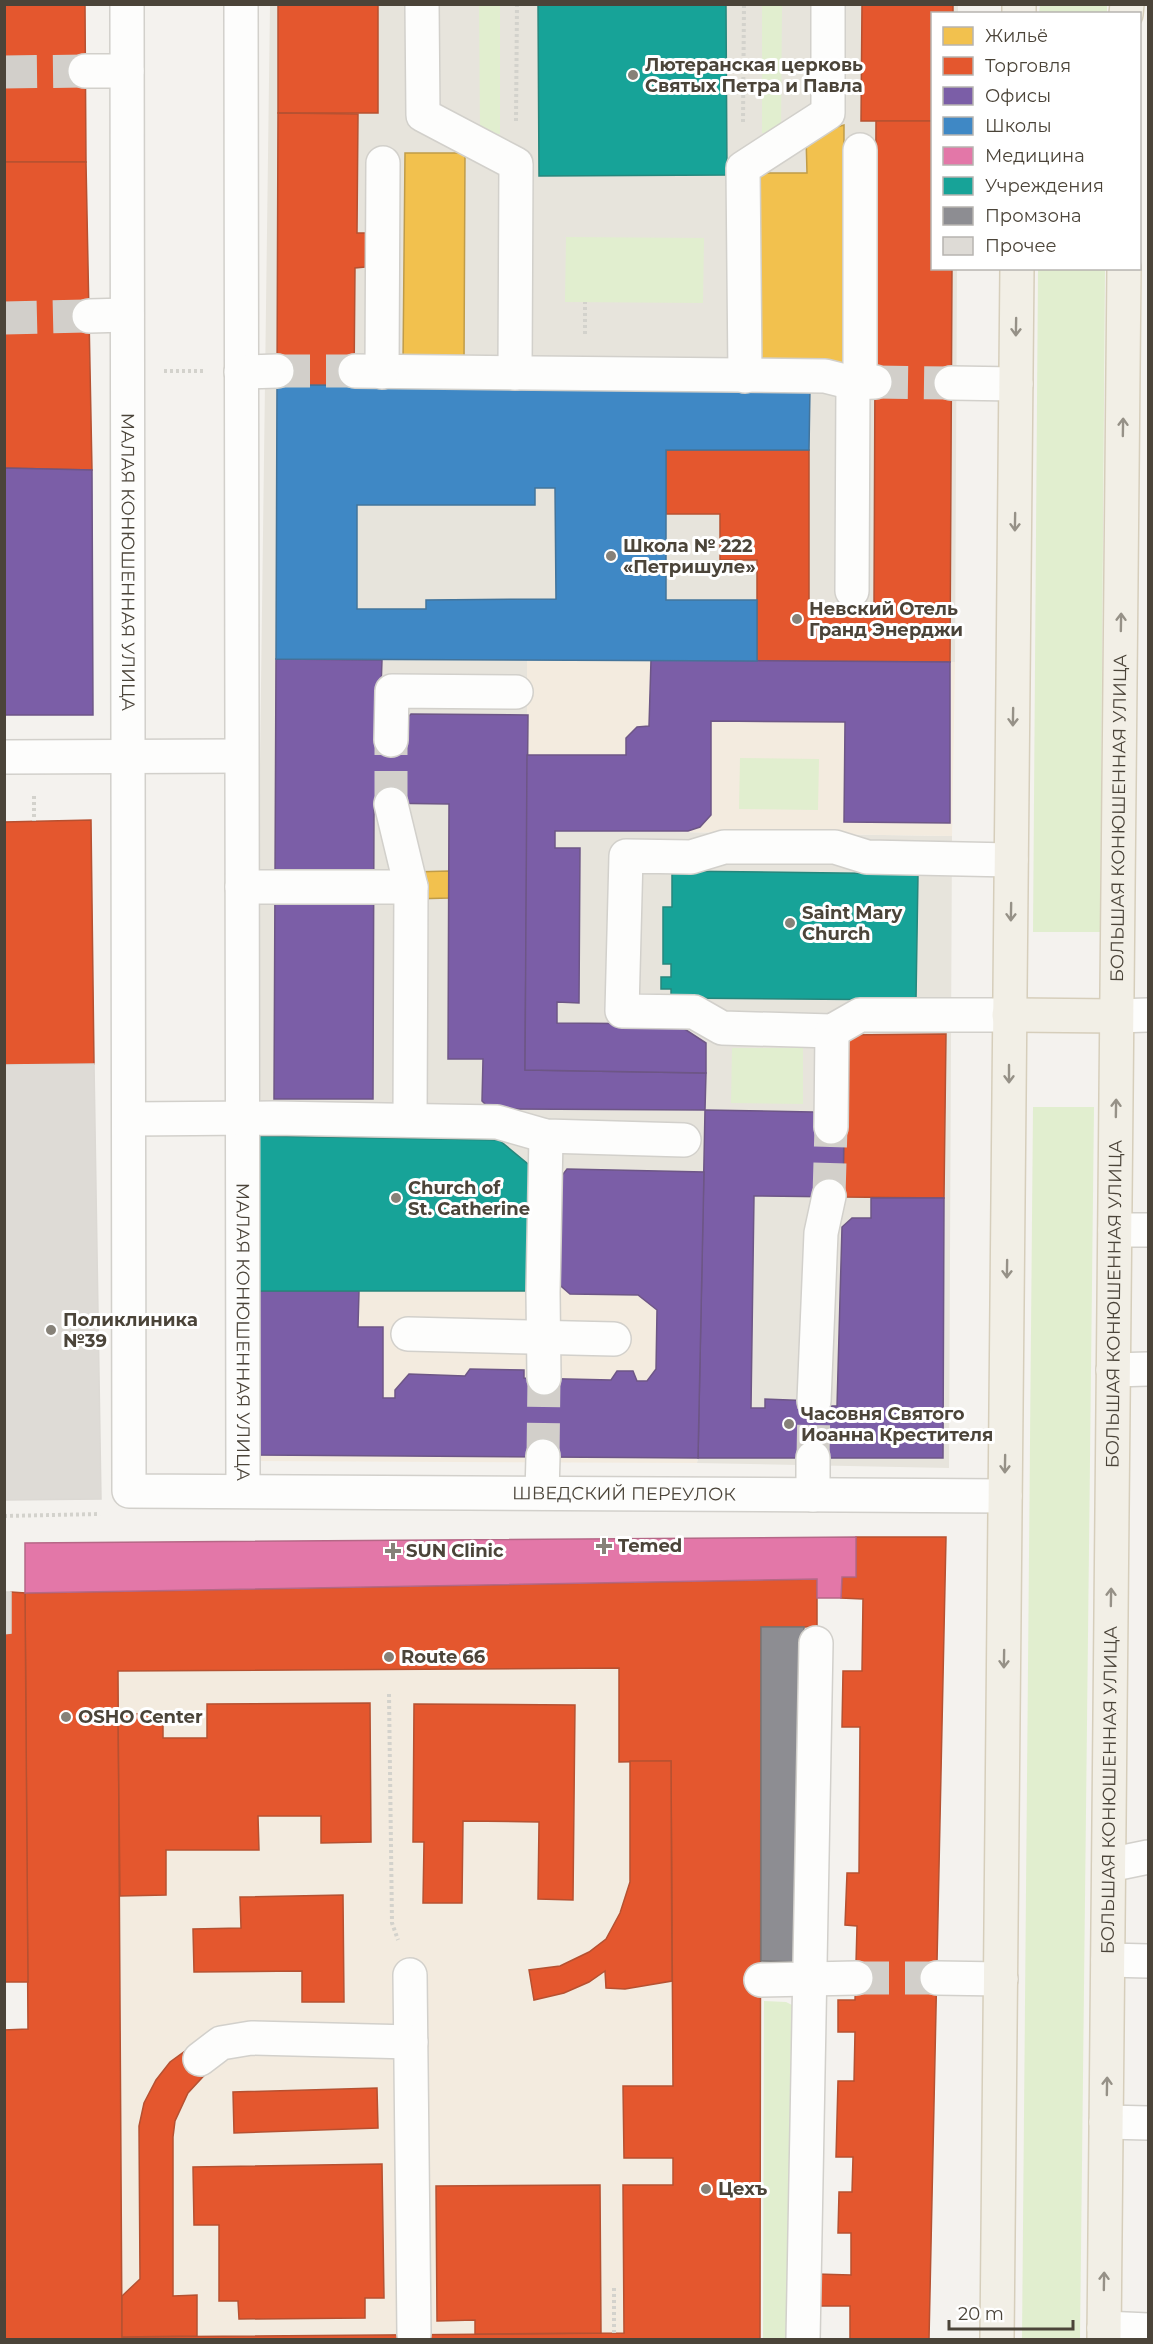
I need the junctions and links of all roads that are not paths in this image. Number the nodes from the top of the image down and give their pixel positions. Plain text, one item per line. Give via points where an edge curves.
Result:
1 (127, 4) edge
2 (241, 4) edge
3 (422, 4) edge
4 (828, 4) edge
5 (85, 71) tunnel mouth
6 (127, 71) junction
7 (860, 150) dead end
8 (383, 163) dead end
9 (1017, 270) edge
10 (1124, 270) edge
11 (128, 315) junction
12 (89, 316) tunnel mouth
13 (277, 371) tunnel mouth
14 (241, 372) junction
15 (515, 372) junction
16 (745, 376) junction
17 (863, 382) junction
18 (951, 383) tunnel mouth
19 (1016, 384) junction
20 (852, 591) dead end
21 (516, 692) dead end
22 (391, 740) tunnel mouth
23 (242, 756) junction
24 (4, 757) edge
25 (128, 757) junction
26 (391, 804) tunnel mouth
27 (1011, 860) junction
28 (242, 887) junction
29 (411, 887) junction
30 (1009, 1015) junction
31 (1149, 1015) edge
32 (1116, 1016) junction
33 (832, 1031) junction
34 (242, 1108) junction
35 (129, 1109) junction
36 (410, 1120) junction
37 (831, 1127) tunnel mouth
38 (546, 1136) junction
39 (684, 1140) dead end
40 (830, 1196) tunnel mouth
41 (1115, 1230) junction
42 (1149, 1230) edge
43 (408, 1334) dead end
44 (545, 1337) junction
45 (614, 1339) dead end
46 (1149, 1369) edge
47 (1113, 1370) junction
48 (544, 1378) tunnel mouth
49 (814, 1401) tunnel mouth
50 (543, 1456) tunnel mouth
51 (813, 1458) tunnel mouth
52 (243, 1491) junction
53 (542, 1493) junction
54 (813, 1495) junction
55 (1005, 1496) junction
56 (816, 1643) dead end
57 (1149, 1857) edge
58 (1108, 1865) junction
59 (1108, 1960) junction
60 (1149, 1961) edge
61 (410, 1975) road end
62 (856, 1978) tunnel mouth
63 (937, 1978) tunnel mouth
64 (810, 1979) junction
65 (1000, 1979) junction
66 (761, 1980) dead end
67 (411, 2042) junction
68 (200, 2059) dead end
69 (1106, 2122) junction
70 (1149, 2123) edge
71 (1149, 2330) edge
72 (414, 2334) dead end
73 (1104, 2334) edge
74 (803, 2340) edge
75 (997, 2340) edge

1 - 6 street, МАЛАЯ КОНЮШЕННАЯ УЛИЦА
2 - 14 street, МАЛАЯ КОНЮШЕННАЯ УЛИЦА
3 - 15 street via 423,115 516,164
4 - 16 street via 828,113 743,168
5 - 6 street
6 - 11 street, МАЛАЯ КОНЮШЕННАЯ УЛИЦА
7 - 17 street
8 - 15 street via 368,371
9 -> 19 main road
32 -> 10 main road, БОЛЬШАЯ КОНЮШЕННАЯ УЛИЦА
11 - 12 street
11 - 25 street, МАЛАЯ КОНЮШЕННАЯ УЛИЦА
13 - 14 street
14 - 23 street, МАЛАЯ КОНЮШЕННАЯ УЛИЦА
15 - 16 street
16 - 17 street via 825,376
17 - 20 street
18 - 19 street
19 -> 27 main road
21 - 22 street via 392,691
23 - 25 street
23 - 28 street, МАЛАЯ КОНЮШЕННАЯ УЛИЦА
24 - 25 street
25 - 35 street, МАЛАЯ КОНЮШЕННАЯ УЛИЦА
26 - 29 street
27 -> 30 main road
27 - 33 street via 867,857 835,848 813,847 724,847 691,857 626,856 622,1011 694,1012 722,1028
28 - 29 street
28 - 34 street, МАЛАЯ КОНЮШЕННАЯ УЛИЦА
29 - 36 street
30 - 32 main road
30 - 33 street via 860,1015
30 -> 55 main road
31 - 32 street
41 -> 32 main road, БОЛЬШАЯ КОНЮШЕННАЯ УЛИЦА
33 - 37 street
34 - 35 street
34 - 36 street
34 - 52 street, МАЛАЯ КОНЮШЕННАЯ УЛИЦА
35 - 52 street, МАЛАЯ КОНЮШЕННАЯ УЛИЦА via 129,1491
36 - 38 street via 497,1122
38 - 39 street
38 - 44 street
40 - 49 street via 821,1233
41 - 42 street
41 - 47 main road, БОЛЬШАЯ КОНЮШЕННАЯ УЛИЦА
43 - 44 street
44 - 45 street
44 - 48 street
46 - 47 street
58 -> 47 main road, БОЛЬШАЯ КОНЮШЕННАЯ УЛИЦА
50 - 53 street
51 - 54 street
52 - 53 street, ШВЕДСКИЙ ПЕРЕУЛОК
53 - 54 street, ШВЕДСКИЙ ПЕРЕУЛОК
54 - 55 street, ШВЕДСКИЙ ПЕРЕУЛОК
55 -> 65 main road
56 - 64 street
57 - 58 street
58 - 59 main road, БОЛЬШАЯ КОНЮШЕННАЯ УЛИЦА
59 - 60 street
69 -> 59 main road, БОЛЬШАЯ КОНЮШЕННАЯ УЛИЦА
61 - 67 street
62 - 64 street
63 - 65 street
64 - 66 street
64 - 74 street
65 - 75 main road
67 - 68 street via 251,2038 221,2043
67 - 72 street
69 - 70 street
73 -> 69 main road, БОЛЬШАЯ КОНЮШЕННАЯ УЛИЦА
71 - 73 street

